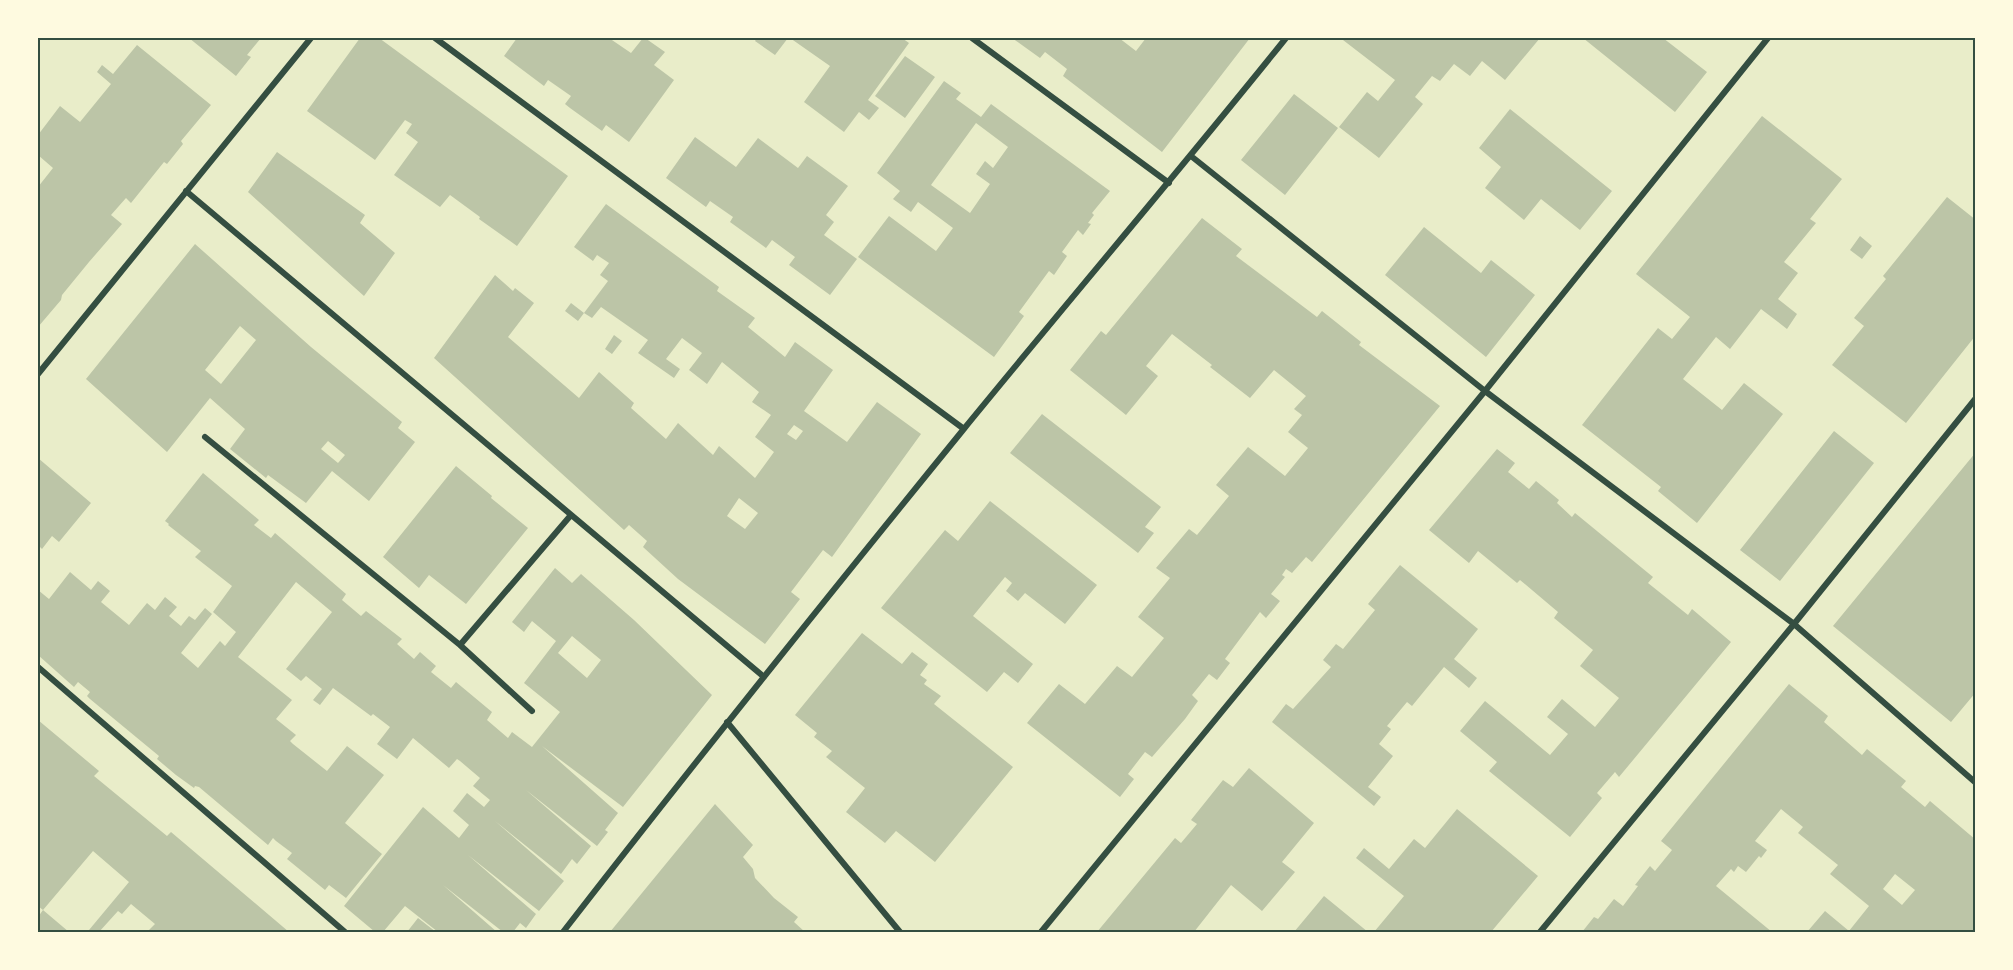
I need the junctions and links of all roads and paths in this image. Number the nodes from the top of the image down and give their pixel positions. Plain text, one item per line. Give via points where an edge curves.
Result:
1 (311, 38) edge
2 (435, 38) edge
3 (972, 38) edge
4 (1286, 38) edge
5 (1768, 38) edge
6 (1191, 156) junction
7 (1169, 183) junction
8 (186, 192) junction
9 (38, 374) edge
10 (1485, 391) junction
11 (1976, 398) edge
12 (964, 429) junction
13 (205, 437) dead end
14 (571, 515) junction
15 (1794, 624) junction
16 (460, 645) junction
17 (38, 667) edge
18 (764, 677) junction
19 (532, 711) dead end
20 (726, 722) junction
21 (1976, 783) edge
22 (345, 933) edge
23 (563, 933) edge
24 (900, 933) edge
25 (1041, 933) edge
26 (1540, 933) edge

1 - 8 street
2 - 12 street
3 - 7 street
4 - 6 street
5 - 10 street
6 - 7 street
6 - 10 street
7 - 12 street
8 - 9 street
8 - 14 street
10 - 15 street
10 - 25 street
11 - 15 street
12 - 18 street
13 - 16 street
14 - 16 street
14 - 18 street
15 - 21 street
15 - 26 street
16 - 19 street
17 - 22 street
18 - 20 street
20 - 23 street
20 - 24 street

